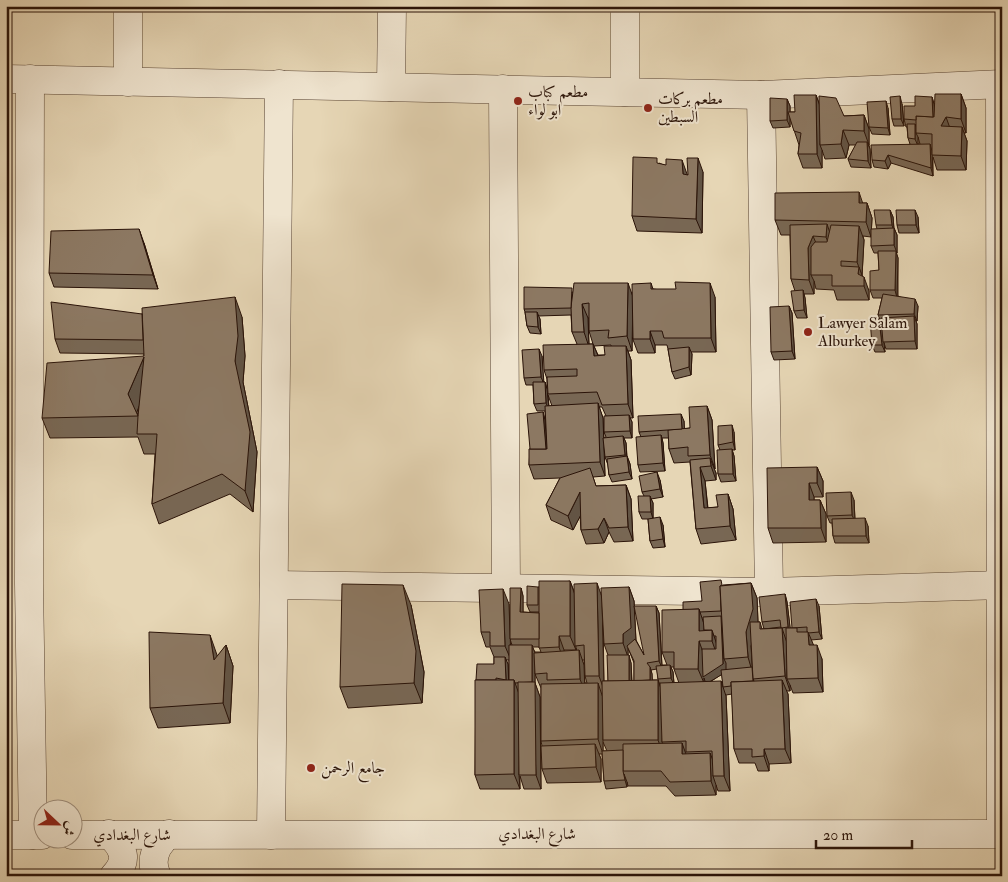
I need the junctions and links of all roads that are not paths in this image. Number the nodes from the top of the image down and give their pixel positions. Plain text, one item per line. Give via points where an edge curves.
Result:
1 (128, 6) edge
2 (392, 6) edge
3 (625, 6) edge
4 (18, 79) edge
5 (128, 82) junction
6 (280, 84) junction
7 (1001, 84) edge
8 (391, 87) junction
9 (504, 89) junction
10 (625, 92) junction
11 (761, 94) junction
12 (18, 584) edge
13 (274, 585) junction
14 (1001, 585) edge
15 (506, 588) junction
16 (769, 592) junction
17 (35, 800) edge
18 (109, 834) junction
19 (169, 834) junction
20 (1001, 834) edge
21 (6, 835) edge
22 (32, 835) edge
23 (82, 835) edge
24 (271, 835) junction
25 (114, 876) edge
26 (157, 876) edge

1 - 5 street
2 - 8 street
3 - 10 street
4 - 5 street
4 - 12 street
5 - 6 street
6 - 8 street
6 - 13 street
7 - 11 street
7 - 14 street
8 - 9 street
9 - 10 street
9 - 15 street
10 - 11 street
11 - 16 street
12 - 17 street
13 - 15 street
13 - 24 street
14 - 16 street
14 - 20 street
15 - 16 street
18 - 19 street, شارع البغدادي
18 - 23 street, شارع البغدادي
18 - 25 street via 120,844 124,856
19 - 24 street, شارع البغدادي
19 - 26 street via 153,857
20 - 24 street, شارع البغدادي
21 - 22 street

